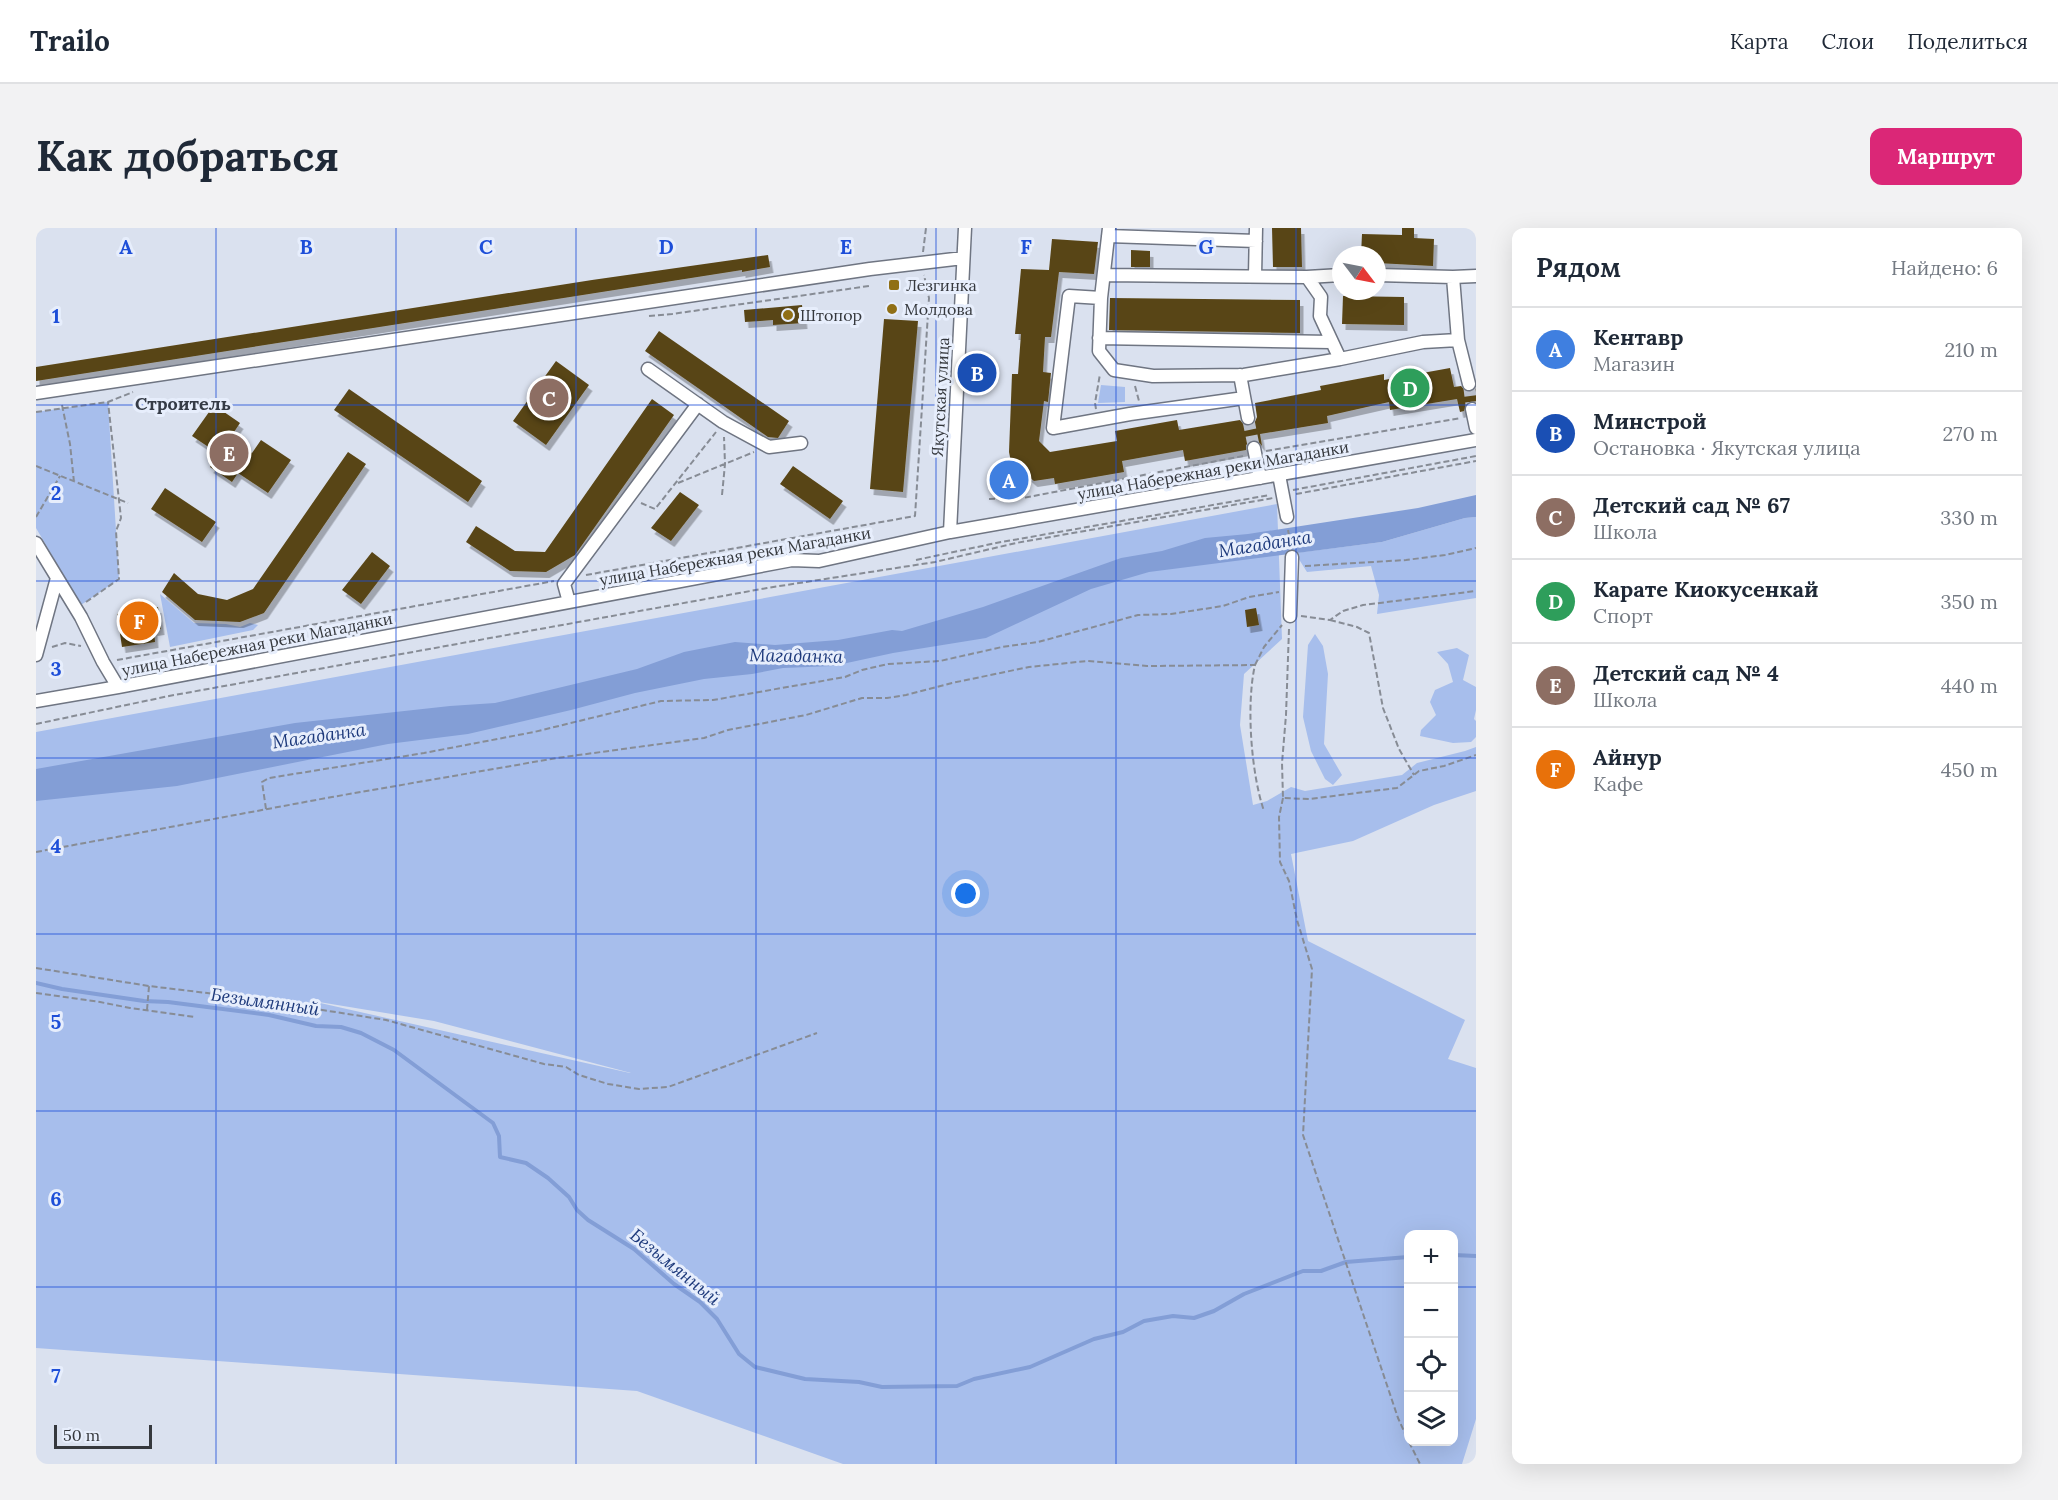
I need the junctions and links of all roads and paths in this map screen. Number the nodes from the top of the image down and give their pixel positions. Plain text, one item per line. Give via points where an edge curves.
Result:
1 (926, 228) edge
2 (964, 228) edge
3 (1256, 228) edge
4 (1109, 232) edge
5 (1256, 241) junction
6 (963, 258) junction
7 (921, 263) junction
8 (1104, 275) junction
9 (1386, 275) edge
10 (1255, 276) junction
11 (1332, 276) edge
12 (1476, 276) edge
13 (1307, 277) junction
14 (1453, 277) junction
15 (1101, 298) junction
16 (1099, 338) junction
17 (1458, 340) junction
18 (1331, 342) junction
19 (1340, 359) junction
20 (1106, 360) junction
21 (648, 369) dead end
22 (1132, 373) junction
23 (1240, 375) junction
24 (1469, 384) tunnel mouth
25 (36, 393) edge
26 (1244, 398) junction
27 (108, 402) dead end
28 (698, 404) junction
29 (62, 405) dead end
30 (1141, 413) junction
31 (1248, 418) tunnel mouth
32 (1474, 418) edge
33 (1098, 420) junction
34 (723, 422) junction
35 (1476, 440) edge
36 (801, 443) dead end
37 (769, 447) junction
38 (1255, 451) junction
39 (1476, 456) edge
40 (1476, 460) edge
41 (725, 464) junction
42 (36, 466) edge
43 (1279, 475) junction
44 (60, 476) junction
45 (1260, 478) junction
46 (74, 482) junction
47 (676, 484) junction
48 (1282, 494) junction
49 (722, 495) dead end
50 (629, 498) junction
51 (119, 499) junction
52 (989, 499) dead end
53 (128, 503) dead end
54 (36, 517) edge
55 (1287, 517) joint
56 (950, 532) junction
57 (36, 543) edge
58 (1476, 548) edge
59 (915, 560) dead end
60 (1293, 562) junction
61 (57, 578) junction
62 (568, 578) junction
63 (1291, 590) junction
64 (1476, 591) edge
65 (569, 602) junction
66 (81, 605) dead end
67 (1290, 616) junction
68 (1330, 620) junction
69 (86, 647) dead end
70 (41, 652) edge
71 (103, 662) junction
72 (1255, 665) junction
73 (118, 687) junction
74 (36, 701) edge
75 (36, 724) edge
76 (1476, 755) edge
77 (1414, 776) junction
78 (1283, 798) junction
79 (266, 809) junction
80 (1264, 811) dead end
81 (36, 852) edge
82 (36, 968) edge
83 (149, 986) junction
84 (36, 993) edge
85 (147, 1010) junction
86 (195, 1017) dead end
87 (817, 1033) dead end
88 (1404, 1431) edge
89 (1411, 1446) edge
90 (1420, 1464) edge

1 - 7 path
2 - 6 street, Якутская улица
3 - 5 street
4 - 5 street
4 - 8 street
5 - 10 street
6 - 7 street
6 - 56 street, Якутская улица
7 - 25 street
7 - 62 path via 929,298 915,516
8 - 10 street
8 - 15 street
9 - 14 street
10 - 13 street
11 - 13 street
12 - 14 street
13 - 18 street via 1321,297 1320,316
14 - 17 street
15 - 16 street
15 - 33 street via 1069,296 1053,428
16 - 18 street
16 - 20 street via 1099,351
17 - 19 street via 1423,342
17 - 24 street
18 - 19 street
19 - 23 street
20 - 22 street via 1114,370
20 - 33 path via 1095,403
21 - 28 street
22 - 23 street
22 - 30 path
23 - 26 street
26 - 30 street
26 - 31 street
27 - 51 path
28 - 34 street
28 - 50 street
29 - 46 path
30 - 33 street
32 - 38 path
34 - 37 street
34 - 41 path
34 - 47 path
35 - 43 street, улица Набережная реки Магаданки
36 - 37 street
37 - 41 path
38 - 45 street
38 - 52 path via 1023,498
39 - 48 path
40 - 48 path
41 - 47 path
41 - 49 path
42 - 44 path
43 - 45 street, улица Набережная реки Магаданки
43 - 48 street
44 - 46 path
44 - 54 path
45 - 56 street, улица Набережная реки Магаданки
46 - 51 path
47 - 50 path via 656,509
48 - 55 street
48 - 59 path
48 - 75 path via 1016,543 935,562 767,588 169,696
50 - 62 street
51 - 53 path
51 - 66 path via 119,579
55 - 60 path
56 - 65 street, улица Набережная реки Магаданки via 819,561 792,560
57 - 61 street
58 - 60 path via 1406,560
60 - 63 street
61 - 70 street
61 - 71 street
62 - 65 street via 564,584
62 - 71 path
63 - 67 street
63 - 79 path via 1223,606 1138,615 1038,642 940,661 888,664 845,677 713,700 661,701 534,732 269,778 262,782
64 - 68 path via 1363,606 1342,611
65 - 73 street, улица Набережная реки Магаданки
67 - 68 path
67 - 72 path via 1264,647
67 - 78 path
68 - 77 path via 1369,633 1383,708
69 - 70 path via 65,643
71 - 73 street
72 - 79 path via 1147,666 1087,661 1029,667 896,697 862,698 704,738 557,758
72 - 80 path via 1250,723
73 - 74 street, улица Набережная реки Магаданки
76 - 77 path via 1419,771
77 - 78 path via 1397,788 1309,799
78 - 88 path via 1279,817 1280,862 1289,881 1312,969 1303,1135
79 - 81 path
82 - 83 path
83 - 85 path
83 - 87 path via 386,1020 566,1067 608,1084 639,1089 668,1087
84 - 85 path
85 - 86 path
89 - 90 path

